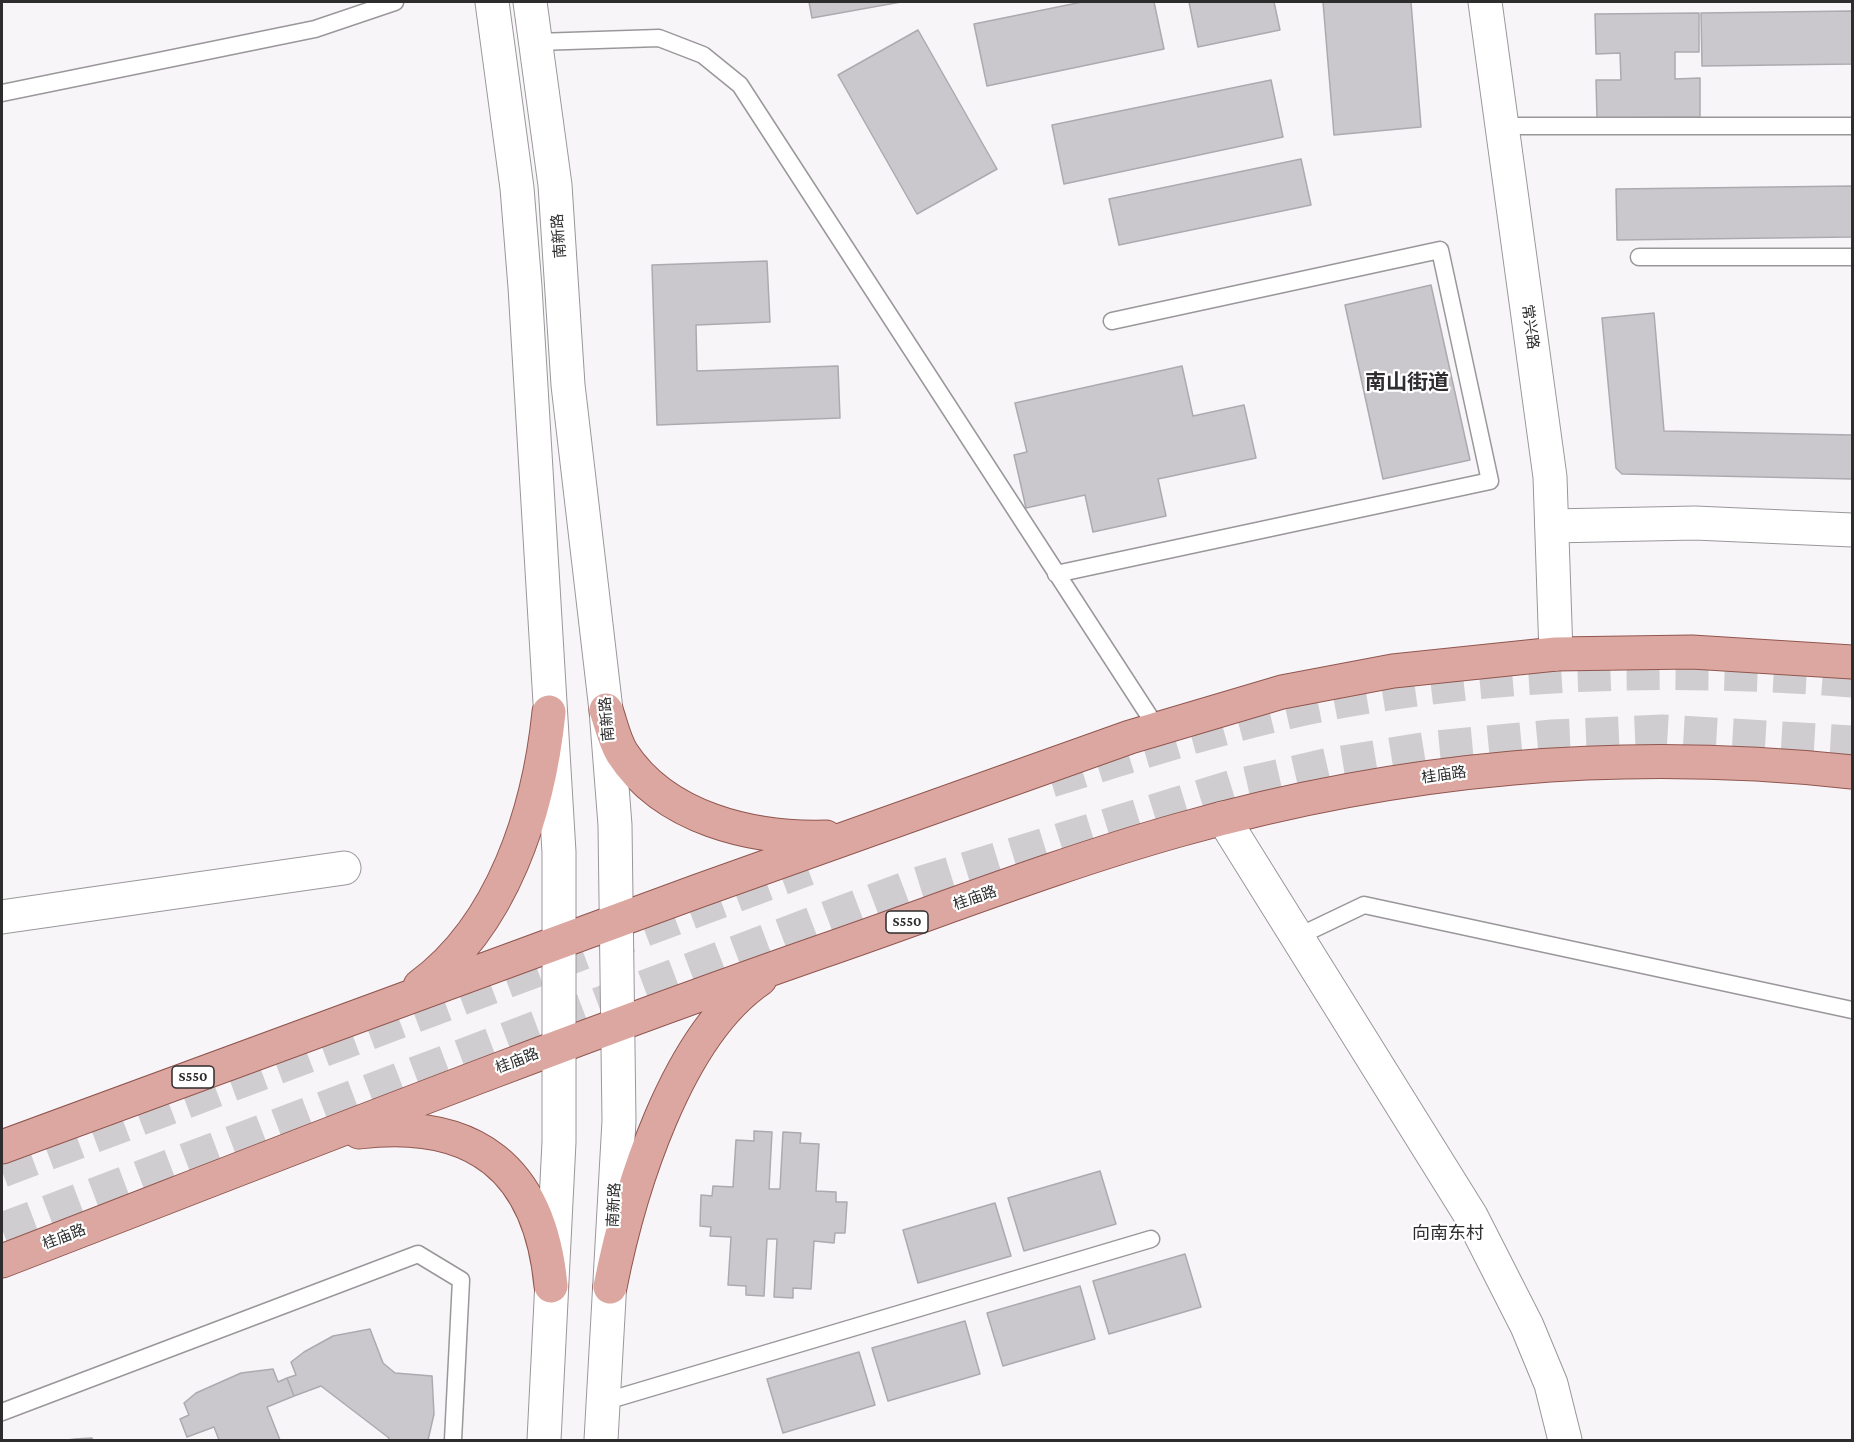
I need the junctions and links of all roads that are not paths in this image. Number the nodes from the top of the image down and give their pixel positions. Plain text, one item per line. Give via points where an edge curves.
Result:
1 (395, 2) edge
2 (492, 2) edge
3 (530, 2) edge
4 (1485, 2) edge
5 (537, 42) junction
6 (2, 93) edge
7 (1502, 126) junction
8 (1852, 126) edge
9 (1639, 257) dead end
10 (1852, 257) edge
11 (1112, 321) dead end
12 (1552, 526) junction
13 (1852, 530) edge
14 (1056, 574) junction
15 (1556, 654) junction
16 (1852, 662) edge
17 (606, 710) junction
18 (549, 712) junction
19 (1158, 728) junction
20 (1852, 772) edge
21 (1223, 818) junction
22 (863, 832) junction
23 (344, 868) dead end
24 (2, 917) edge
25 (616, 921) junction
26 (1297, 937) junction
27 (559, 943) junction
28 (776, 968) junction
29 (385, 1007) junction
30 (1852, 1010) edge
31 (618, 1024) junction
32 (559, 1046) junction
33 (313, 1141) junction
34 (2, 1147) edge
35 (1151, 1239) dead end
36 (2, 1261) edge
37 (551, 1286) junction
38 (610, 1287) junction
39 (603, 1402) junction
40 (2, 1412) edge
41 (453, 1440) edge
42 (544, 1440) edge
43 (601, 1440) edge
44 (1565, 1440) edge

1 - 6 lane via 315,29
2 - 18 main road via 525,287
3 - 5 main road, 南新路
4 - 7 main road, 常兴路
5 - 14 lane via 659,38 703,55 740,85
5 - 17 main road, 南新路 via 555,185 568,385
7 - 8 lane
7 - 12 main road, 常兴路 via 1550,477
9 - 10 lane
11 - 14 lane via 1440,250 1490,481
12 - 13 main road via 1695,523
12 - 15 main road, 常兴路
14 - 19 lane
15 - 16 main road, S550 via 1692,652
15 - 19 main road, S550 via 1423,667 1342,680 1282,692
17 - 22 main road via 622,752 637,771 655,789 693,812 739,828 787,836 831,837
17 - 25 main road, 南新路 via 615,825
18 - 27 main road via 559,852
18 - 29 main road via 534,796 499,891 464,946 443,969
19 - 22 main road, S550
20 - 21 main road, 桂庙路 / S550 via 1687,761 1557,763 1405,781 1321,795
21 - 26 main road
21 - 28 main road, 桂庙路 / S550 via 1082,861
22 - 25 main road, S550
23 - 24 main road
25 - 27 main road, S550
25 - 31 main road, 南新路
26 - 30 lane via 1364,905
26 - 44 main road via 1471,1216 1500,1270 1551,1384
27 - 29 main road, S550
27 - 32 main road
28 - 31 main road, 桂庙路 / S550
28 - 38 main road via 754,983 715,1024 668,1103 626,1211
29 - 34 main road, S550
31 - 32 main road, 桂庙路 / S550
31 - 38 main road, 南新路
32 - 33 main road, 桂庙路 / S550
32 - 37 main road via 559,1142
33 - 36 main road, 桂庙路 / S550
33 - 37 main road via 374,1130 422,1132 470,1144 491,1155 529,1202 544,1240
35 - 39 lane
37 - 42 main road
38 - 39 main road, 南新路
39 - 43 main road, 南新路
40 - 41 lane via 418,1254 461,1280

